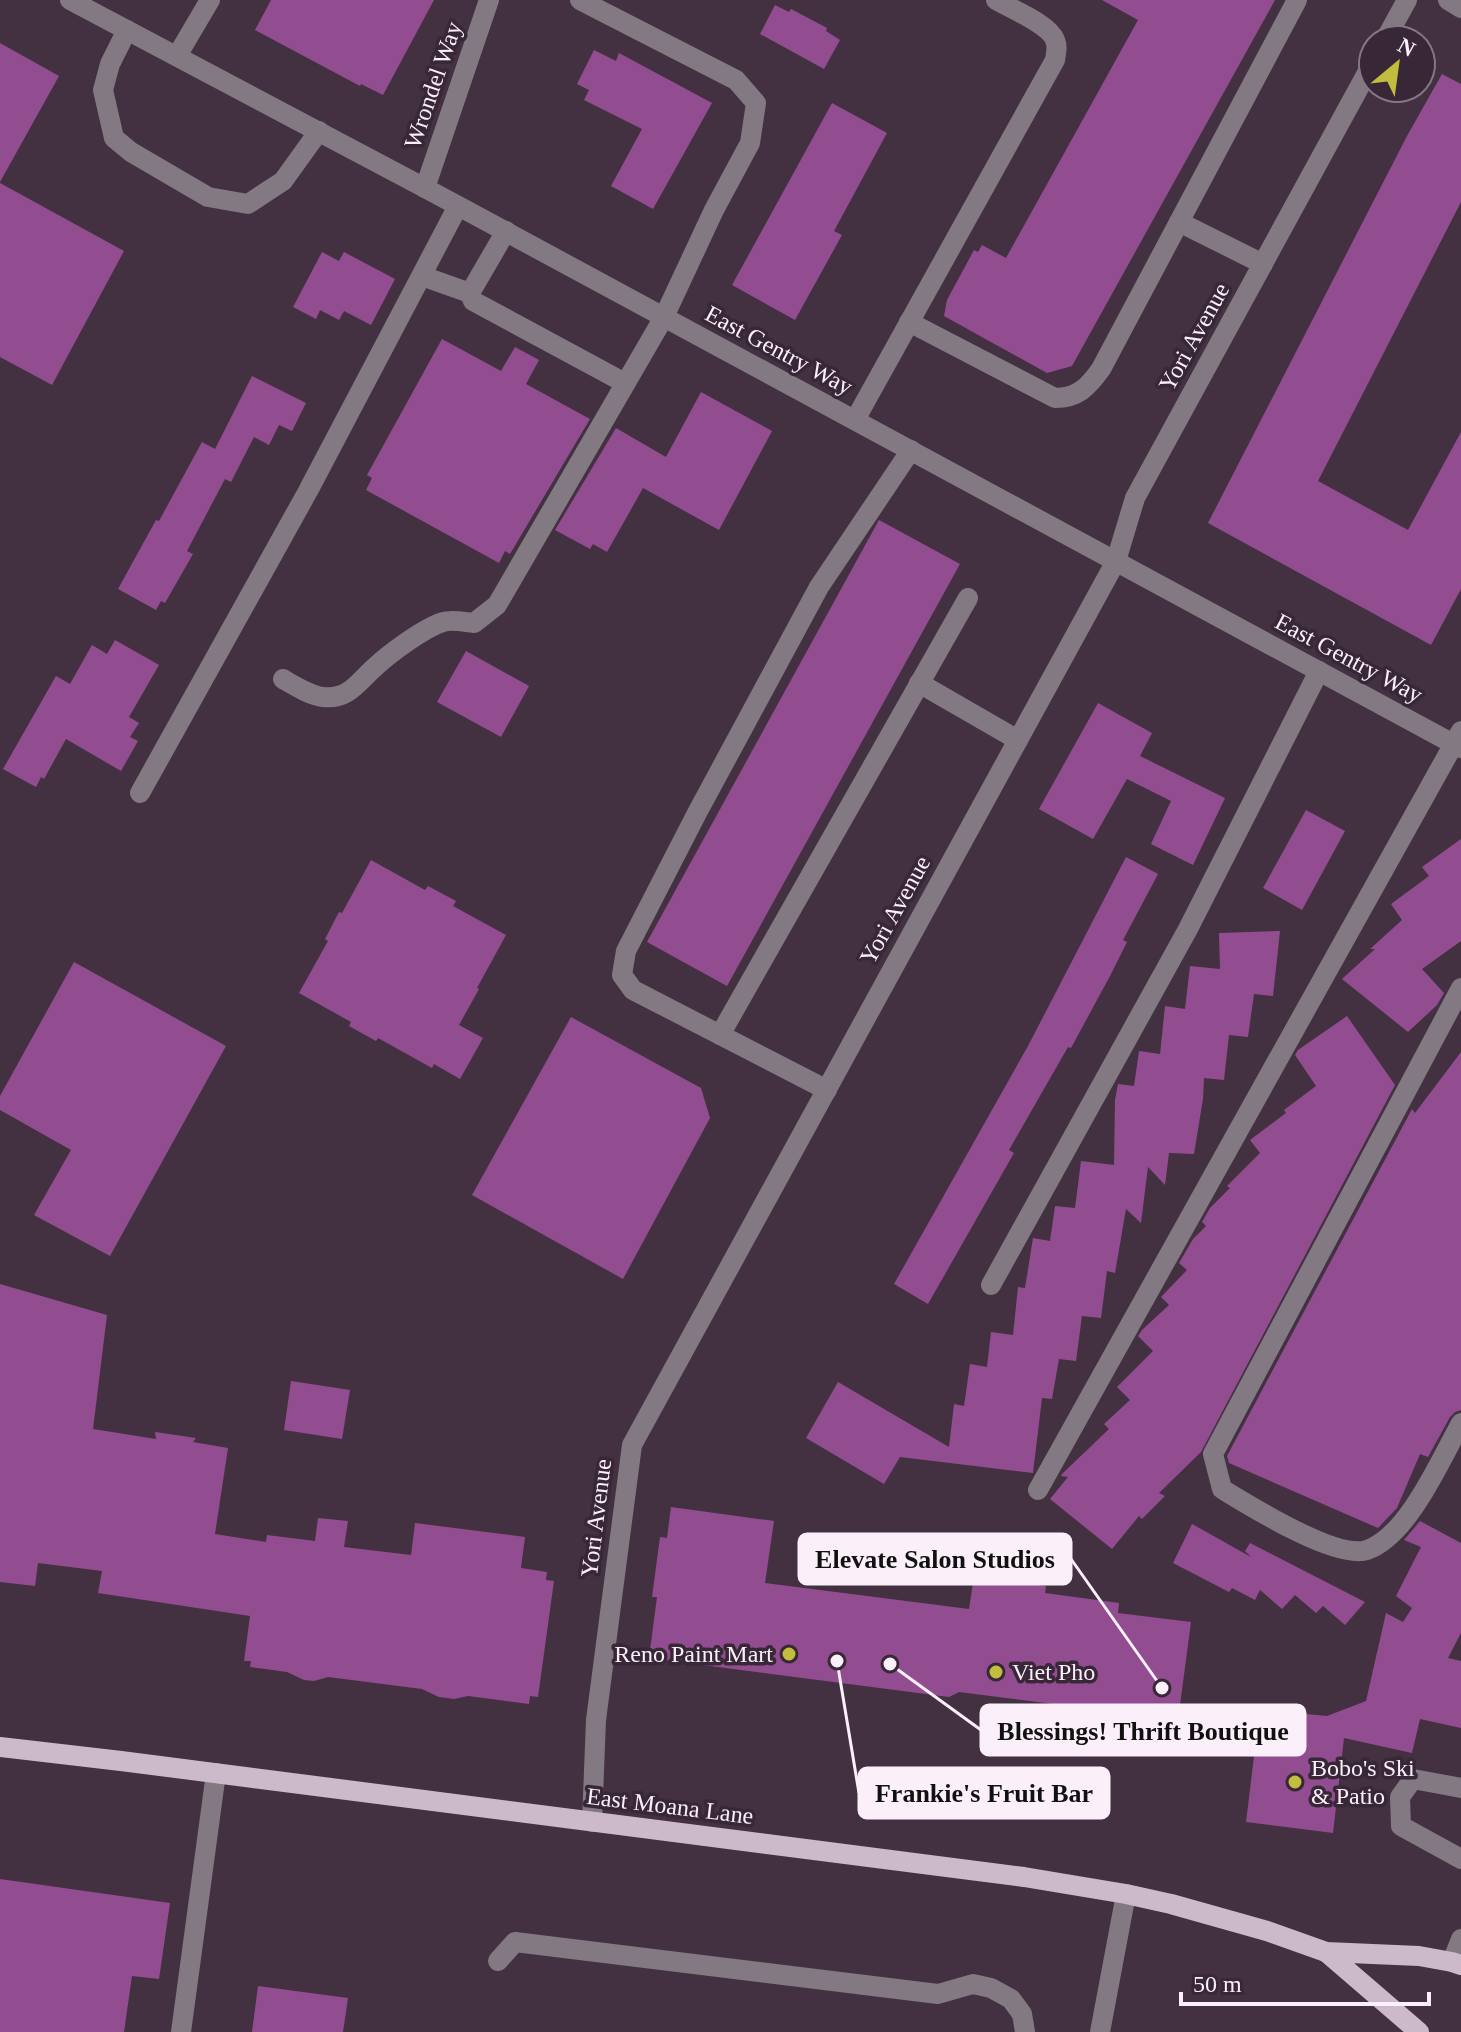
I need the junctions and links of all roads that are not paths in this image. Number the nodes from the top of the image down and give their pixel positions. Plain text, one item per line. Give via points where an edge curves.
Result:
1 (210, 0) edge
2 (489, 0) edge
3 (580, 0) edge
4 (996, 0) edge
5 (1297, 0) edge
6 (1407, 0) edge
7 (1448, 0) edge
8 (77, 1) edge
9 (1461, 8) edge
10 (1394, 24) edge
11 (127, 30) junction
12 (177, 56) junction
13 (1357, 91) edge
14 (319, 131) junction
15 (425, 188) junction
16 (458, 206) junction
17 (1179, 222) junction
18 (506, 231) junction
19 (1263, 264) junction
20 (422, 276) junction
21 (470, 293) junction
22 (664, 317) junction
23 (909, 322) junction
24 (625, 383) junction
25 (855, 420) junction
26 (911, 450) junction
27 (1116, 561) junction
28 (968, 598) dead end
29 (1319, 671) junction
30 (283, 679) dead end
31 (919, 683) junction
32 (1018, 740) junction
33 (1459, 741) edge
34 (140, 793) dead end
35 (1461, 988) edge
36 (720, 1035) junction
37 (827, 1090) junction
38 (991, 1285) dead end
39 (1461, 1423) edge
40 (1038, 1490) dead end
41 (0, 1747) edge
42 (216, 1773) junction
43 (1461, 1788) edge
44 (592, 1822) junction
45 (1461, 1859) edge
46 (1126, 1894) junction
47 (1461, 1939) edge
48 (1326, 1952) junction
49 (498, 1961) dead end
50 (1457, 1963) edge
51 (1408, 2028) edge
52 (181, 2032) edge
53 (1025, 2032) edge
54 (1100, 2032) edge

1 - 12 street
2 - 15 street, Wrondel Way
3 - 22 street via 736,80 756,103 750,143
4 - 23 street via 1054,36 1055,60
5 - 17 street
6 - 10 street
7 - 9 street
8 - 11 street, East Gentry Way
11 - 12 street, East Gentry Way
11 - 14 street via 103,90 114,138 208,197 248,204 262,196 283,181
12 - 14 street, East Gentry Way
13 - 19 street, Yori Avenue
14 - 15 street, East Gentry Way
15 - 16 street, East Gentry Way
16 - 18 street, East Gentry Way
16 - 20 street
17 - 19 street
17 - 23 street via 1101,369 1089,385 1068,398 1055,398
18 - 21 street
18 - 22 street, East Gentry Way
19 - 27 street, Yori Avenue via 1135,498
20 - 21 street
20 - 34 street
21 - 24 street via 473,301
22 - 24 street
22 - 25 street, East Gentry Way
23 - 25 street
24 - 30 street via 497,605 474,623 446,620 427,628 342,694 326,698
25 - 26 street, East Gentry Way
26 - 27 street, East Gentry Way
26 - 36 street via 819,587 626,951 622,975 633,990
27 - 29 street, East Gentry Way
27 - 32 street, Yori Avenue
28 - 31 street
29 - 33 street, East Gentry Way
29 - 38 street via 1188,929
31 - 32 street
31 - 36 street
32 - 37 street, Yori Avenue
33 - 40 street
35 - 39 street via 1213,1454 1222,1489 1269,1518 1337,1548 1365,1551 1384,1541 1412,1511
36 - 37 street
37 - 44 street, Yori Avenue via 632,1445 596,1720
41 - 42 main road, East Moana Lane
42 - 44 main road, East Moana Lane
42 - 52 street
43 - 45 street via 1413,1779 1400,1797 1401,1826
44 - 46 main road, East Moana Lane
46 - 48 main road, East Moana Lane
46 - 54 street
47 - 50 street
48 - 50 main road, East Moana Lane
48 - 51 main road, East Moana Lane
49 - 53 street via 515,1942 938,1994 973,1984 1011,1999 1022,2014

